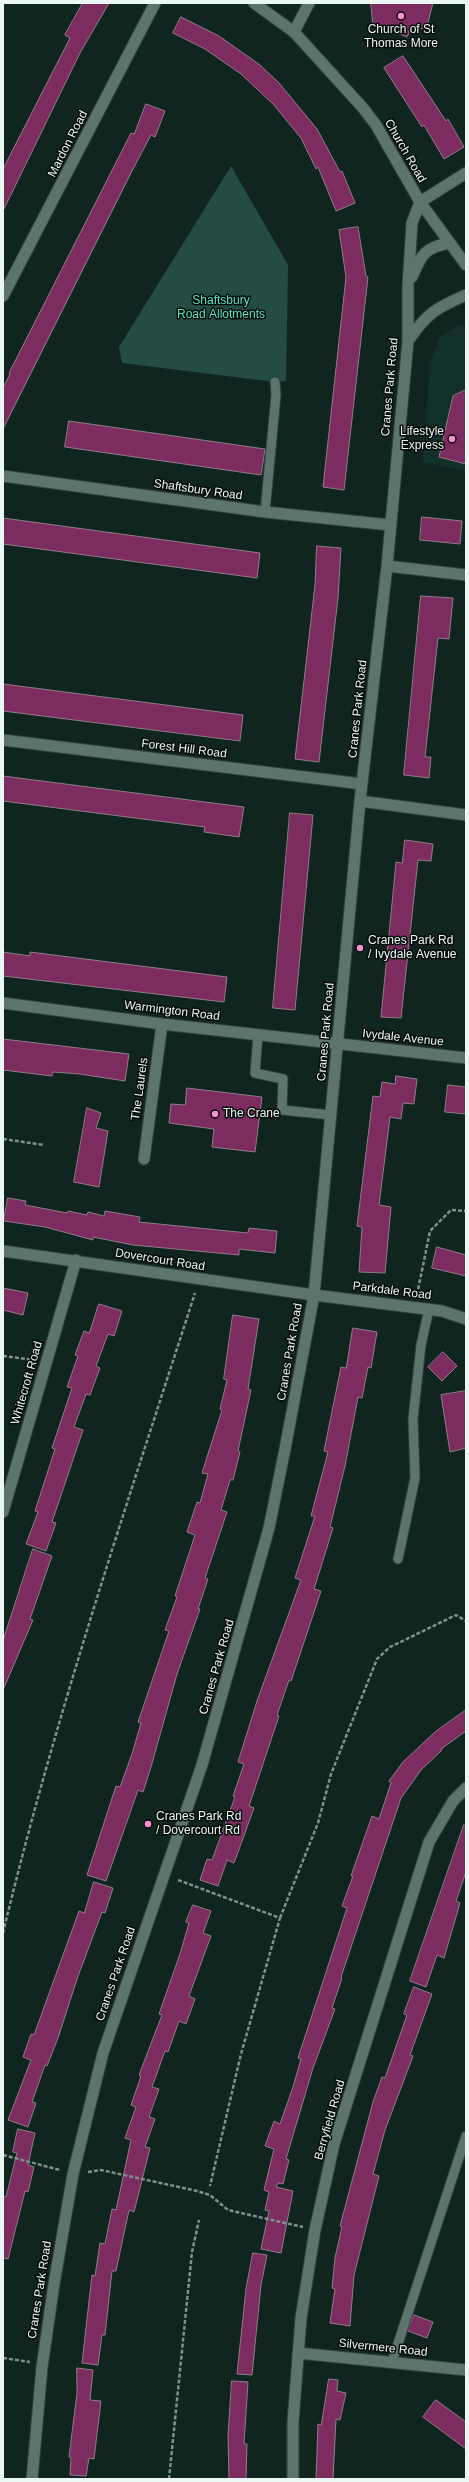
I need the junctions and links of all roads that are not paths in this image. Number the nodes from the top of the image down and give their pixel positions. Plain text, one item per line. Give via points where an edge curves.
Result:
1 (155, 3) edge
2 (254, 3) edge
3 (309, 3) edge
4 (294, 32) junction
5 (466, 173) edge
6 (420, 202) junction
7 (449, 243) junction
8 (466, 265) edge
9 (408, 286) junction
10 (466, 295) edge
11 (3, 296) edge
12 (408, 341) junction
13 (275, 382) dead end
14 (3, 476) edge
15 (265, 512) junction
16 (390, 525) junction
17 (387, 566) junction
18 (466, 575) edge
19 (3, 740) edge
20 (362, 784) junction
21 (360, 801) junction
22 (466, 815) edge
23 (3, 1003) edge
24 (162, 1024) junction
25 (258, 1035) junction
26 (338, 1044) junction
27 (466, 1058) edge
28 (331, 1115) junction
29 (144, 1159) dead end
30 (3, 1251) edge
31 (76, 1260) junction
32 (314, 1295) junction
33 (429, 1309) junction
34 (466, 1319) edge
35 (3, 1512) edge
36 (398, 1559) dead end
37 (466, 1788) edge
38 (466, 2136) edge
39 (298, 2353) junction
40 (392, 2362) junction
41 (466, 2370) edge
42 (32, 2479) edge
43 (293, 2479) edge

1 - 11 street, Mardon Road
2 - 4 street, Church Road
3 - 4 street
4 - 6 street, Church Road via 316,54 376,126
5 - 6 street
6 - 7 street, Church Road
6 - 9 street, Cranes Park Road via 412,223
7 - 8 street, Church Road
7 - 9 street via 431,247 421,256
9 - 12 street, Cranes Park Road
10 - 12 street via 441,306 423,318
12 - 16 street, Cranes Park Road
13 - 15 lane
14 - 15 street, Shaftsbury Road
15 - 16 street, Shaftsbury Road
16 - 17 street, Cranes Park Road
17 - 18 street
17 - 20 street, Cranes Park Road
19 - 20 street, Forest Hill Road
20 - 21 street, Cranes Park Road
21 - 22 street
21 - 26 street, Cranes Park Road
23 - 24 street, Warmington Road
24 - 25 street, Warmington Road
24 - 29 street, The Laurels
25 - 26 street, Warmington Road
25 - 28 lane via 255,1073 283,1079 282,1110
26 - 27 street, Ivydale Avenue
26 - 28 street, Cranes Park Road
28 - 32 street, Cranes Park Road
30 - 31 street, Dovercourt Road
31 - 32 street, Dovercourt Road
31 - 35 street, Whitecroft Road
32 - 33 street, Parkdale Road
32 - 42 street, Cranes Park Road via 269,1528 202,1766 103,2053 73,2174 43,2363
33 - 34 street, Parkdale Road via 442,1310
33 - 36 lane via 413,1419 415,1478
37 - 39 street, Berryfield Road via 454,1801 429,1842 334,2144 315,2230
38 - 40 lane
39 - 40 street, Silvermere Road
39 - 43 street, Berryfield Road via 293,2422
40 - 41 street, Silvermere Road

